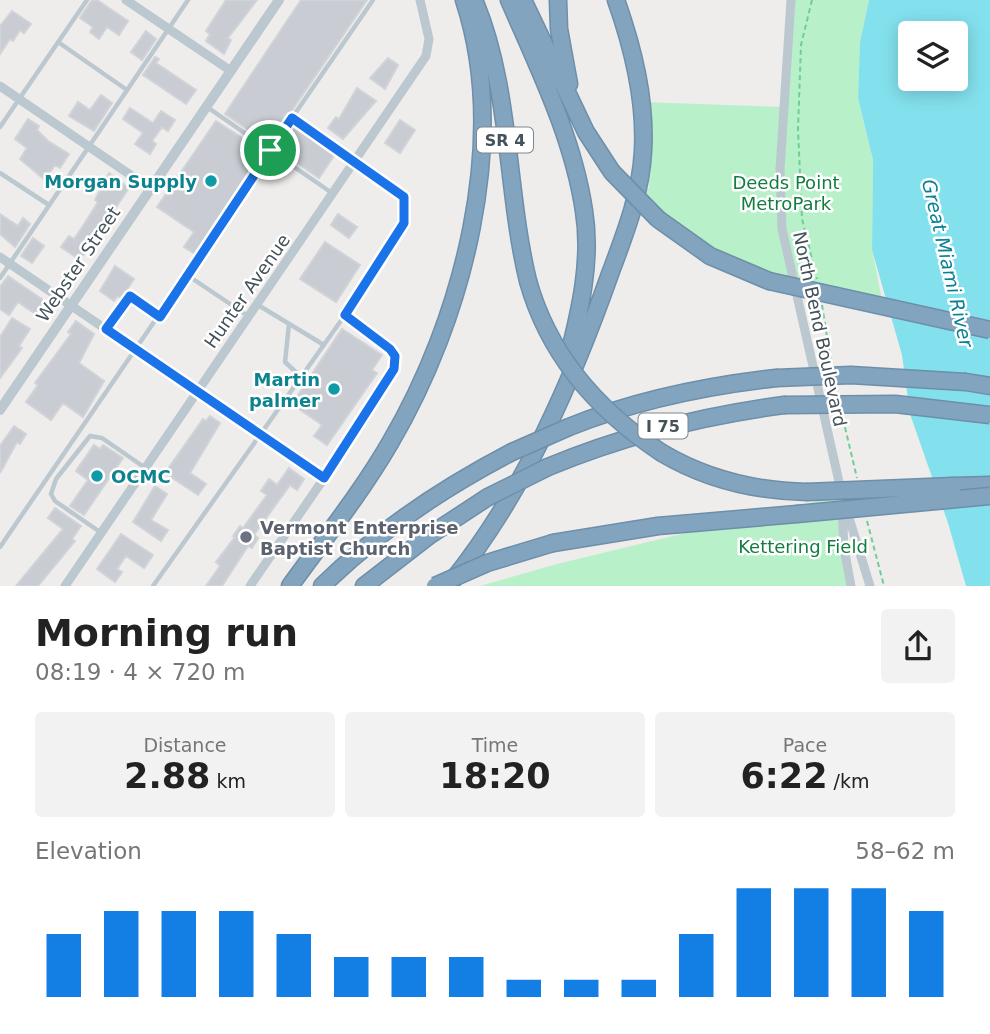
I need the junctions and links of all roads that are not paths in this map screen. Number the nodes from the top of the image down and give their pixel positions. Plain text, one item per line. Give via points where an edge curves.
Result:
1 (87, 0) edge
2 (126, 0) edge
3 (188, 0) edge
4 (279, 0) edge
5 (373, 0) edge
6 (464, 0) edge
7 (474, 0) edge
8 (509, 0) edge
9 (523, 0) edge
10 (558, 0) edge
11 (615, 0) edge
12 (791, 0) edge
13 (420, 3) edge
14 (168, 28) junction
15 (58, 42) junction
16 (231, 71) junction
17 (0, 86) edge
18 (127, 90) junction
19 (19, 99) junction
20 (207, 107) junction
21 (573, 107) junction
22 (292, 118) junction
23 (0, 127) edge
24 (89, 146) junction
25 (271, 151) junction
26 (354, 162) junction
27 (0, 173) edge
28 (151, 189) junction
29 (333, 193) junction
30 (50, 205) junction
31 (0, 257) edge
32 (10, 264) junction
33 (187, 275) junction
34 (0, 278) edge
35 (257, 304) junction
36 (71, 305) junction
37 (345, 315) junction
38 (160, 317) junction
39 (248, 317) junction
40 (289, 324) junction
41 (106, 329) junction
42 (990, 330) edge
43 (324, 345) junction
44 (137, 350) junction
45 (301, 377) junction
46 (990, 385) edge
47 (196, 391) junction
48 (555, 408) junction
49 (0, 410) edge
50 (990, 415) edge
51 (259, 434) junction
52 (145, 468) junction
53 (324, 478) junction
54 (990, 485) edge
55 (842, 495) junction
56 (990, 496) edge
57 (101, 532) junction
58 (0, 547) edge
59 (65, 586) edge
60 (153, 586) edge
61 (250, 586) edge
62 (290, 586) edge
63 (322, 586) edge
64 (364, 586) edge
65 (435, 586) edge
66 (448, 586) edge
67 (851, 586) edge
68 (870, 586) edge

1 - 15 lane
2 - 14 street
3 - 14 lane
4 - 16 street, Webster Street
5 - 22 lane
6 - 62 highway via 477,48 482,126 474,211 456,292 432,359 390,444
7 - 54 highway, SR 4, bridge via 497,82 528,281 549,334 576,378 621,424 693,469 739,484 807,492
8 - 48 highway via 560,123 584,213 585,267 579,316
9 - 21 highway
10 - 21 highway
11 - 48 highway via 631,47 641,102 639,182 598,306
12 - 55 street, North Bend Boulevard via 781,220
13 - 26 street, Hunter Avenue via 429,39 426,56
14 - 16 street
14 - 18 lane
15 - 18 lane
15 - 19 lane
16 - 20 street, Webster Street
17 - 19 street
18 - 24 lane
19 - 23 lane
19 - 24 street
20 - 25 lane
20 - 28 street, Webster Street
21 - 42 highway, bridge via 612,172 658,219 710,256 769,282
22 - 25 lane
22 - 26 lane
24 - 28 street
24 - 30 lane
25 - 29 lane
25 - 33 lane
26 - 29 street, Hunter Avenue
26 - 37 lane via 404,197 404,223
27 - 30 lane
28 - 36 street, Webster Street
29 - 35 street, Hunter Avenue
30 - 32 lane
31 - 32 street
32 - 34 lane
32 - 36 street
33 - 38 lane
33 - 39 lane
35 - 39 street, Hunter Avenue
35 - 40 lane
36 - 41 street
36 - 49 street, Webster Street
37 - 43 lane
37 - 53 street via 390,349 395,364
38 - 41 lane via 130,296
38 - 44 lane
39 - 47 street, Hunter Avenue
40 - 43 lane
40 - 45 lane via 285,362
41 - 44 street
43 - 45 lane
44 - 47 street
44 - 58 lane
45 - 51 lane
46 - 63 highway, I 75, bridge via 862,375 776,378 697,389 606,412 512,452 451,485 404,517
47 - 51 street
47 - 52 street, Hunter Avenue
48 - 66 highway via 505,508
50 - 64 highway, I 75, bridge via 895,404 784,405 653,429 548,467 488,497 419,542
51 - 53 street
51 - 60 lane
52 - 57 street, Hunter Avenue
52 - 57 lane via 103,438 90,436 56,479 51,494 55,501
53 - 61 street
55 - 67 street, North Bend Boulevard
55 - 68 street, North Bend Boulevard
56 - 65 highway, bridge via 658,526 553,543
57 - 59 street, Hunter Avenue

